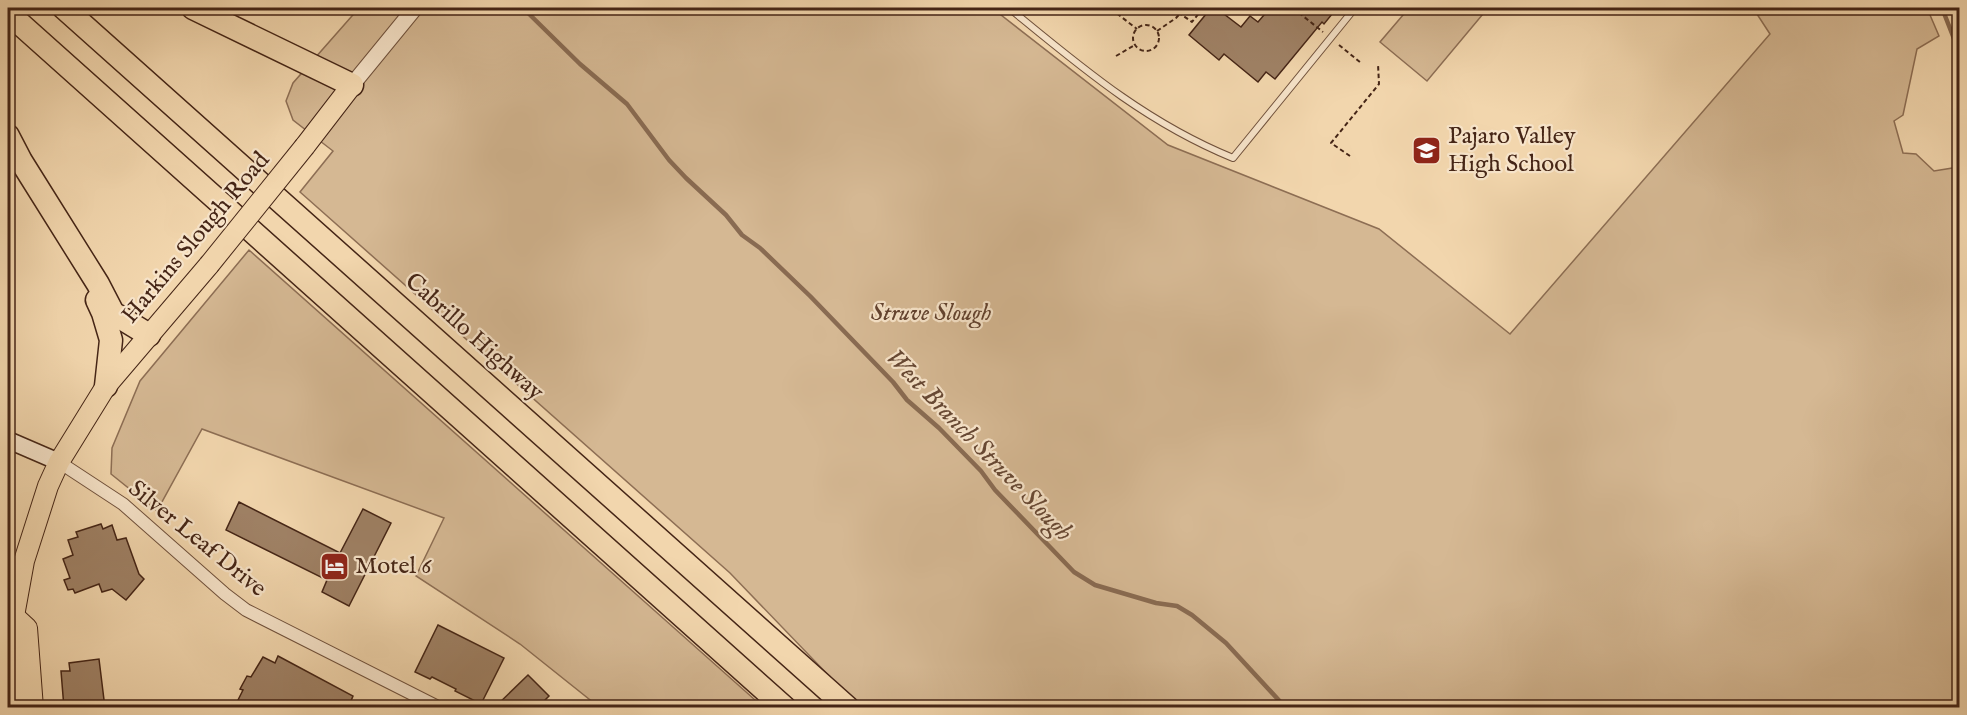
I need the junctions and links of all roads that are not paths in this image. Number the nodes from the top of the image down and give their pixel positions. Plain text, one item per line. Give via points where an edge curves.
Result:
1 (64, 8) edge
2 (193, 8) edge
3 (415, 8) edge
4 (1009, 8) edge
5 (1355, 8) edge
6 (8, 13) edge
7 (352, 85) junction
8 (8, 136) edge
9 (21, 162) junction
10 (148, 335) junction
11 (106, 386) junction
12 (8, 440) edge
13 (59, 462) junction
14 (14, 616) junction
15 (14, 708) edge
16 (33, 708) edge
17 (440, 708) edge
18 (785, 708) edge
19 (848, 708) edge

1 - 19 highway, Cabrillo Highway
2 - 7 highway
3 - 7 street, Harkins Slough Road
4 - 5 lane via 1118,95 1174,130 1233,158
6 - 18 highway
7 - 10 main road, Harkins Slough Road, bridge via 209,265
8 - 9 highway
9 - 10 highway via 113,313
9 - 11 highway via 103,313 111,340
10 - 11 main road, Harkins Slough Road
11 - 13 main road, Harkins Slough Road
12 - 13 main road
13 - 14 main road, Harkins Slough Road via 24,561
13 - 17 street, Silver Leaf Drive via 123,504 246,610
14 - 15 main road, Harkins Slough Road via 8,631
14 - 16 main road via 27,628

